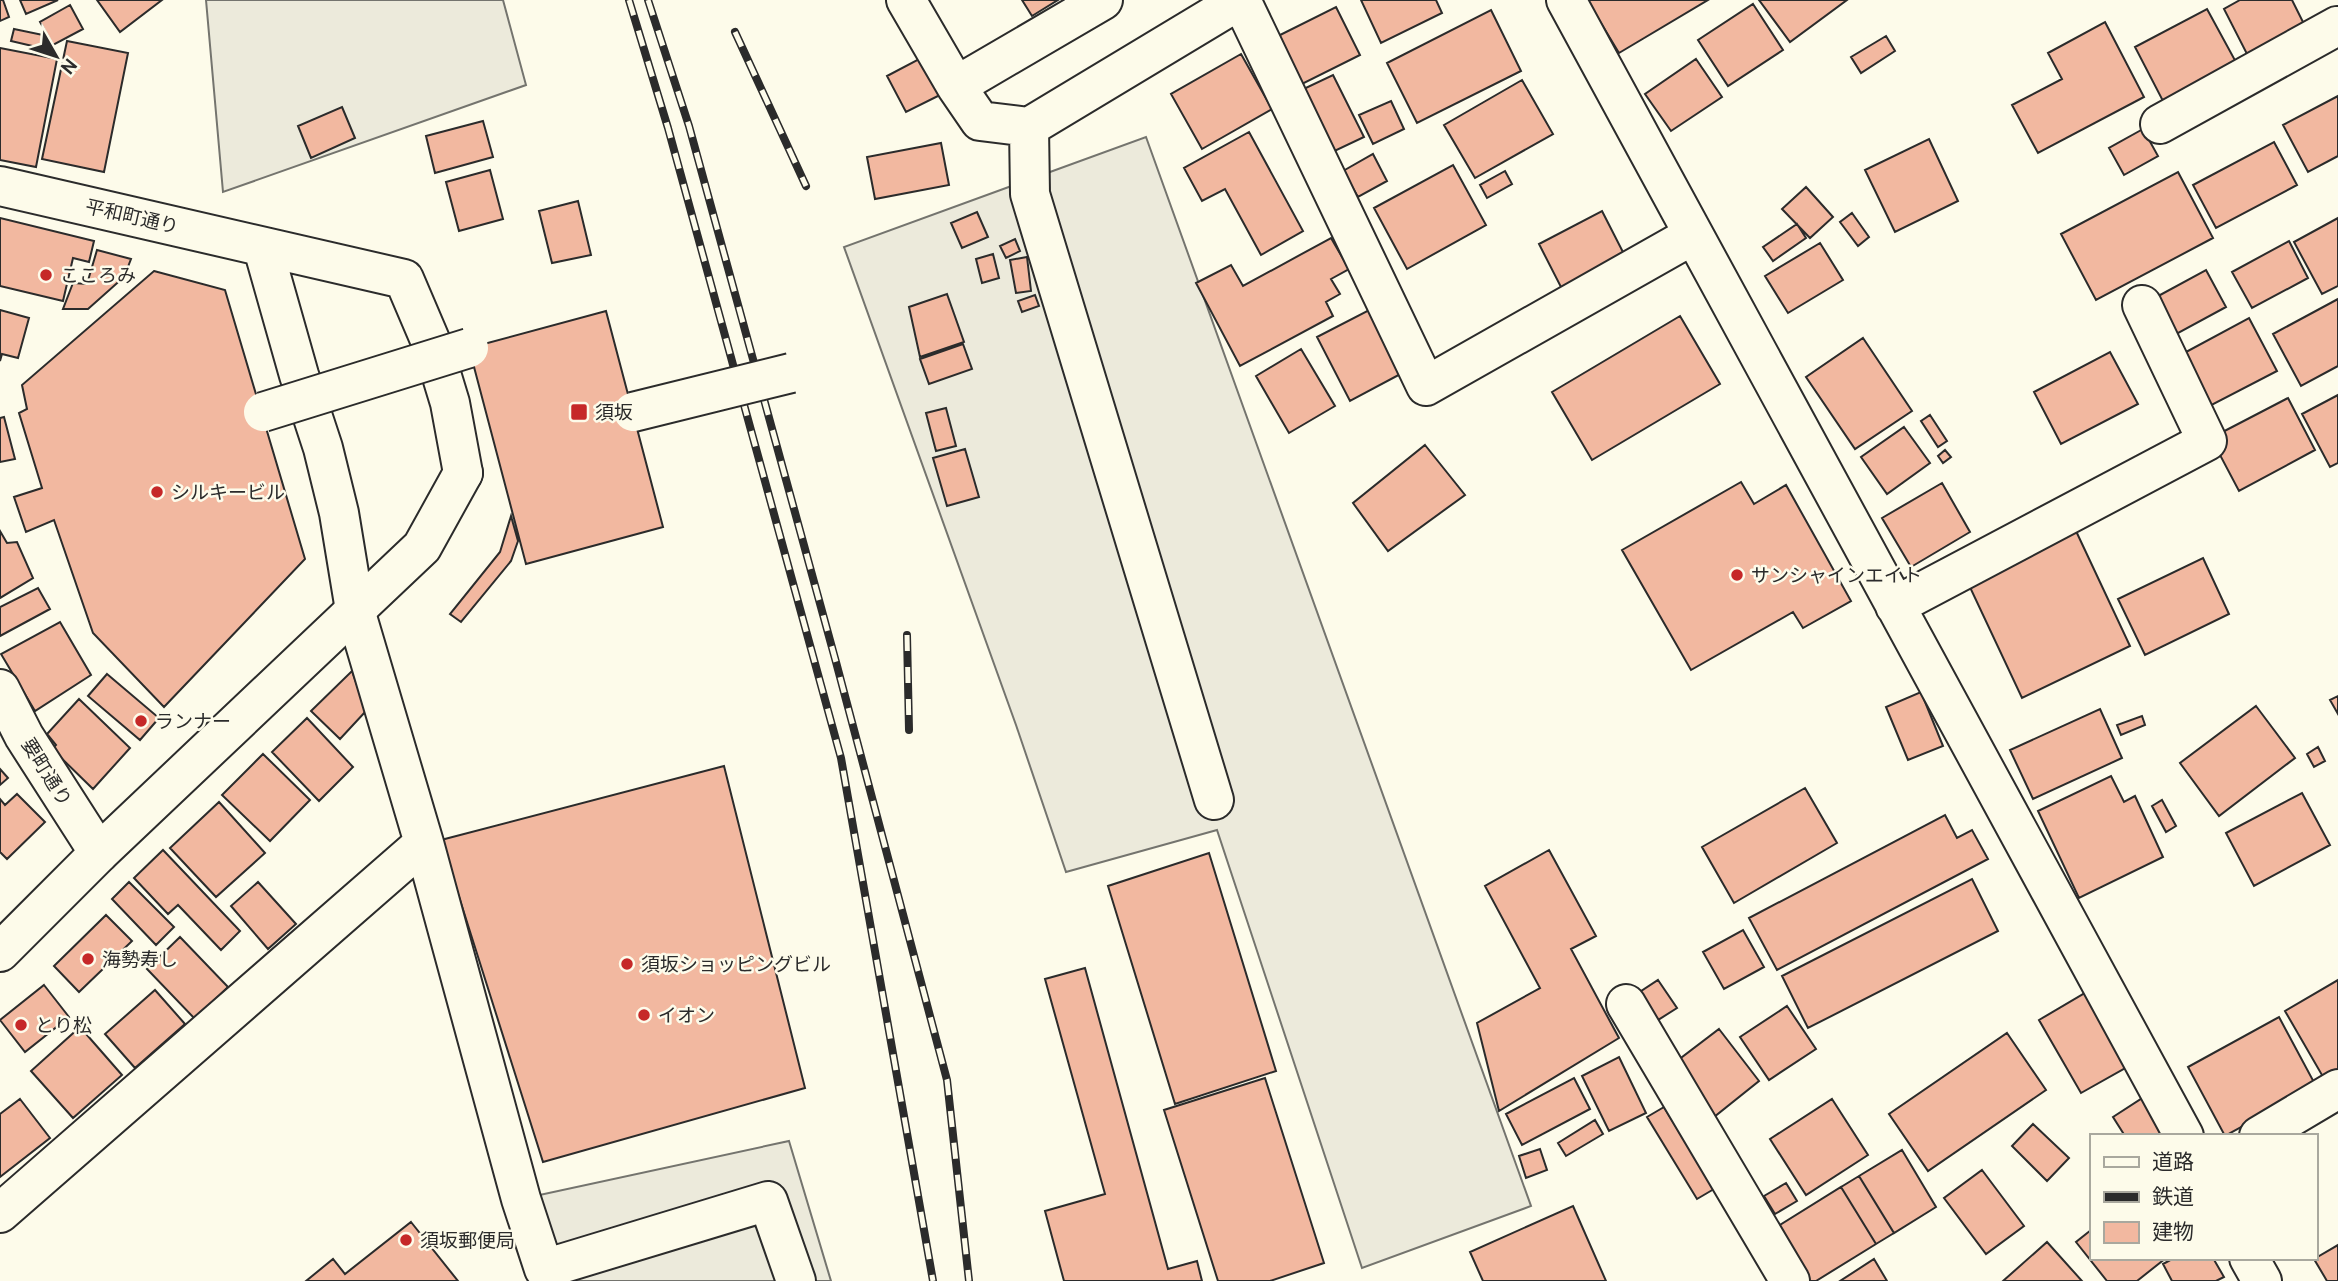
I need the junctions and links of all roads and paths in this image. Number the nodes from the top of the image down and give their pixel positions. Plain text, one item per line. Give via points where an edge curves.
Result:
1 (906, 0) edge
2 (1103, 0) edge
3 (1240, 0) edge
4 (1566, 0) edge
5 (2338, 28) edge
6 (956, 86) junction
7 (2160, 124) dead end
8 (1029, 127) junction
9 (0, 186) edge
10 (1693, 235) junction
11 (263, 248) junction
12 (2141, 305) dead end
13 (469, 348) dead end
14 (791, 373) dead end
15 (263, 412) dead end
16 (632, 412) dead end
17 (1895, 606) junction
18 (355, 610) junction
19 (0, 689) edge
20 (1214, 800) dead end
21 (424, 843) junction
22 (99, 853) junction
23 (0, 952) edge
24 (1626, 1004) dead end
25 (2338, 1089) edge
26 (2183, 1134) edge
27 (2262, 1134) edge
28 (0, 1213) edge
29 (2250, 1260) edge
30 (796, 1281) edge
31 (1790, 1281) edge
32 (2262, 1281) edge

1 - 6 street
2 - 6 street
3 - 8 street
3 - 10 street via 1426,386
4 - 10 street
5 - 7 street
6 - 8 street via 980,121
8 - 20 street via 1030,194
9 - 11 street, 平和町通り
10 - 17 street
11 - 18 street via 326,461
11 - 18 street, 平和町通り via 404,279 447,392 463,473 422,547
12 - 17 street via 2207,440
13 - 15 street, bridge
14 - 16 street, bridge
17 - 26 street
18 - 21 street
18 - 22 street
19 - 22 street, 要町通り via 23,736
21 - 28 street
21 - 30 street via 544,1269 768,1201
22 - 23 street
24 - 31 street
25 - 27 street
29 - 32 street

